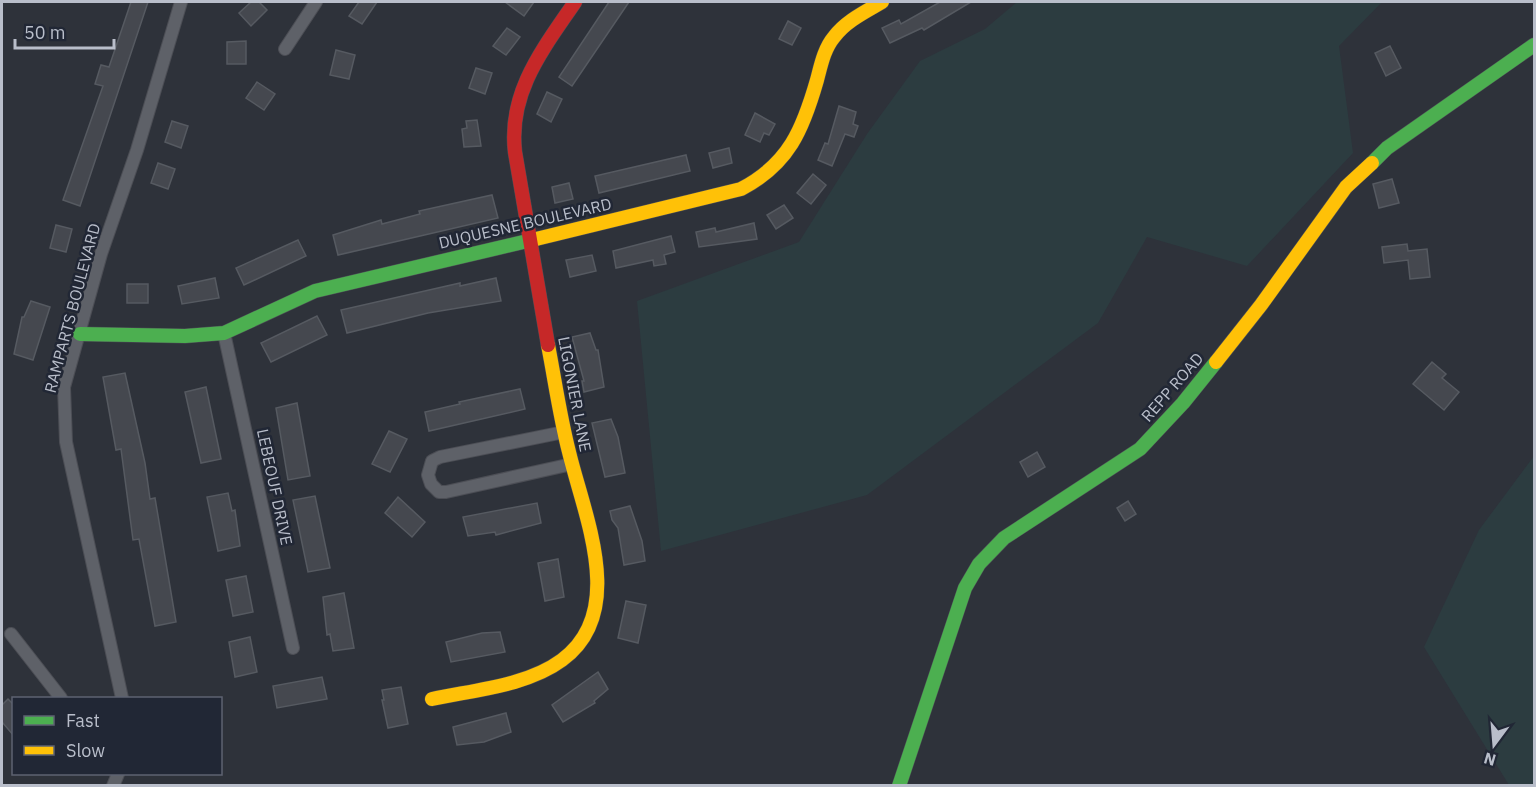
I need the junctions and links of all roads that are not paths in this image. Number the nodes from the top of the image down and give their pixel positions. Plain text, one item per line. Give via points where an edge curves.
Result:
1 (181, 2) edge
2 (316, 2) edge
3 (575, 2) edge
4 (882, 2) edge
5 (1534, 45) edge
6 (285, 49) dead end
7 (531, 240) junction
8 (224, 333) junction
9 (80, 334) junction
10 (564, 432) junction
11 (572, 464) junction
12 (11, 634) dead end
13 (293, 648) dead end
14 (59, 697) edge
15 (122, 697) edge
16 (432, 699) dead end
17 (899, 786) edge

1 - 9 street, RAMPARTS BOULEVARD via 101,254
2 - 6 street
3 - 7 street, LIGONIER LANE via 526,79 513,125
4 - 7 street, DUQUESNE BOULEVARD via 849,22 834,38 788,153 762,180 741,189
5 - 17 street, REPP ROAD via 1387,148 1346,187 1261,305 1183,403 1140,449 1004,538 979,564 965,588
7 - 8 street, DUQUESNE BOULEVARD via 315,291
7 - 10 street, LIGONIER LANE
8 - 9 street, DUQUESNE BOULEVARD
8 - 13 street, LEBEOUF DRIVE
9 - 15 street, RAMPARTS BOULEVARD via 64,387 66,442
10 - 11 street, LIGONIER LANE
10 - 11 street via 440,457 429,468 430,484 439,492 446,492
11 - 16 street, LIGONIER LANE via 598,588 585,635 572,653 554,667
12 - 14 street

